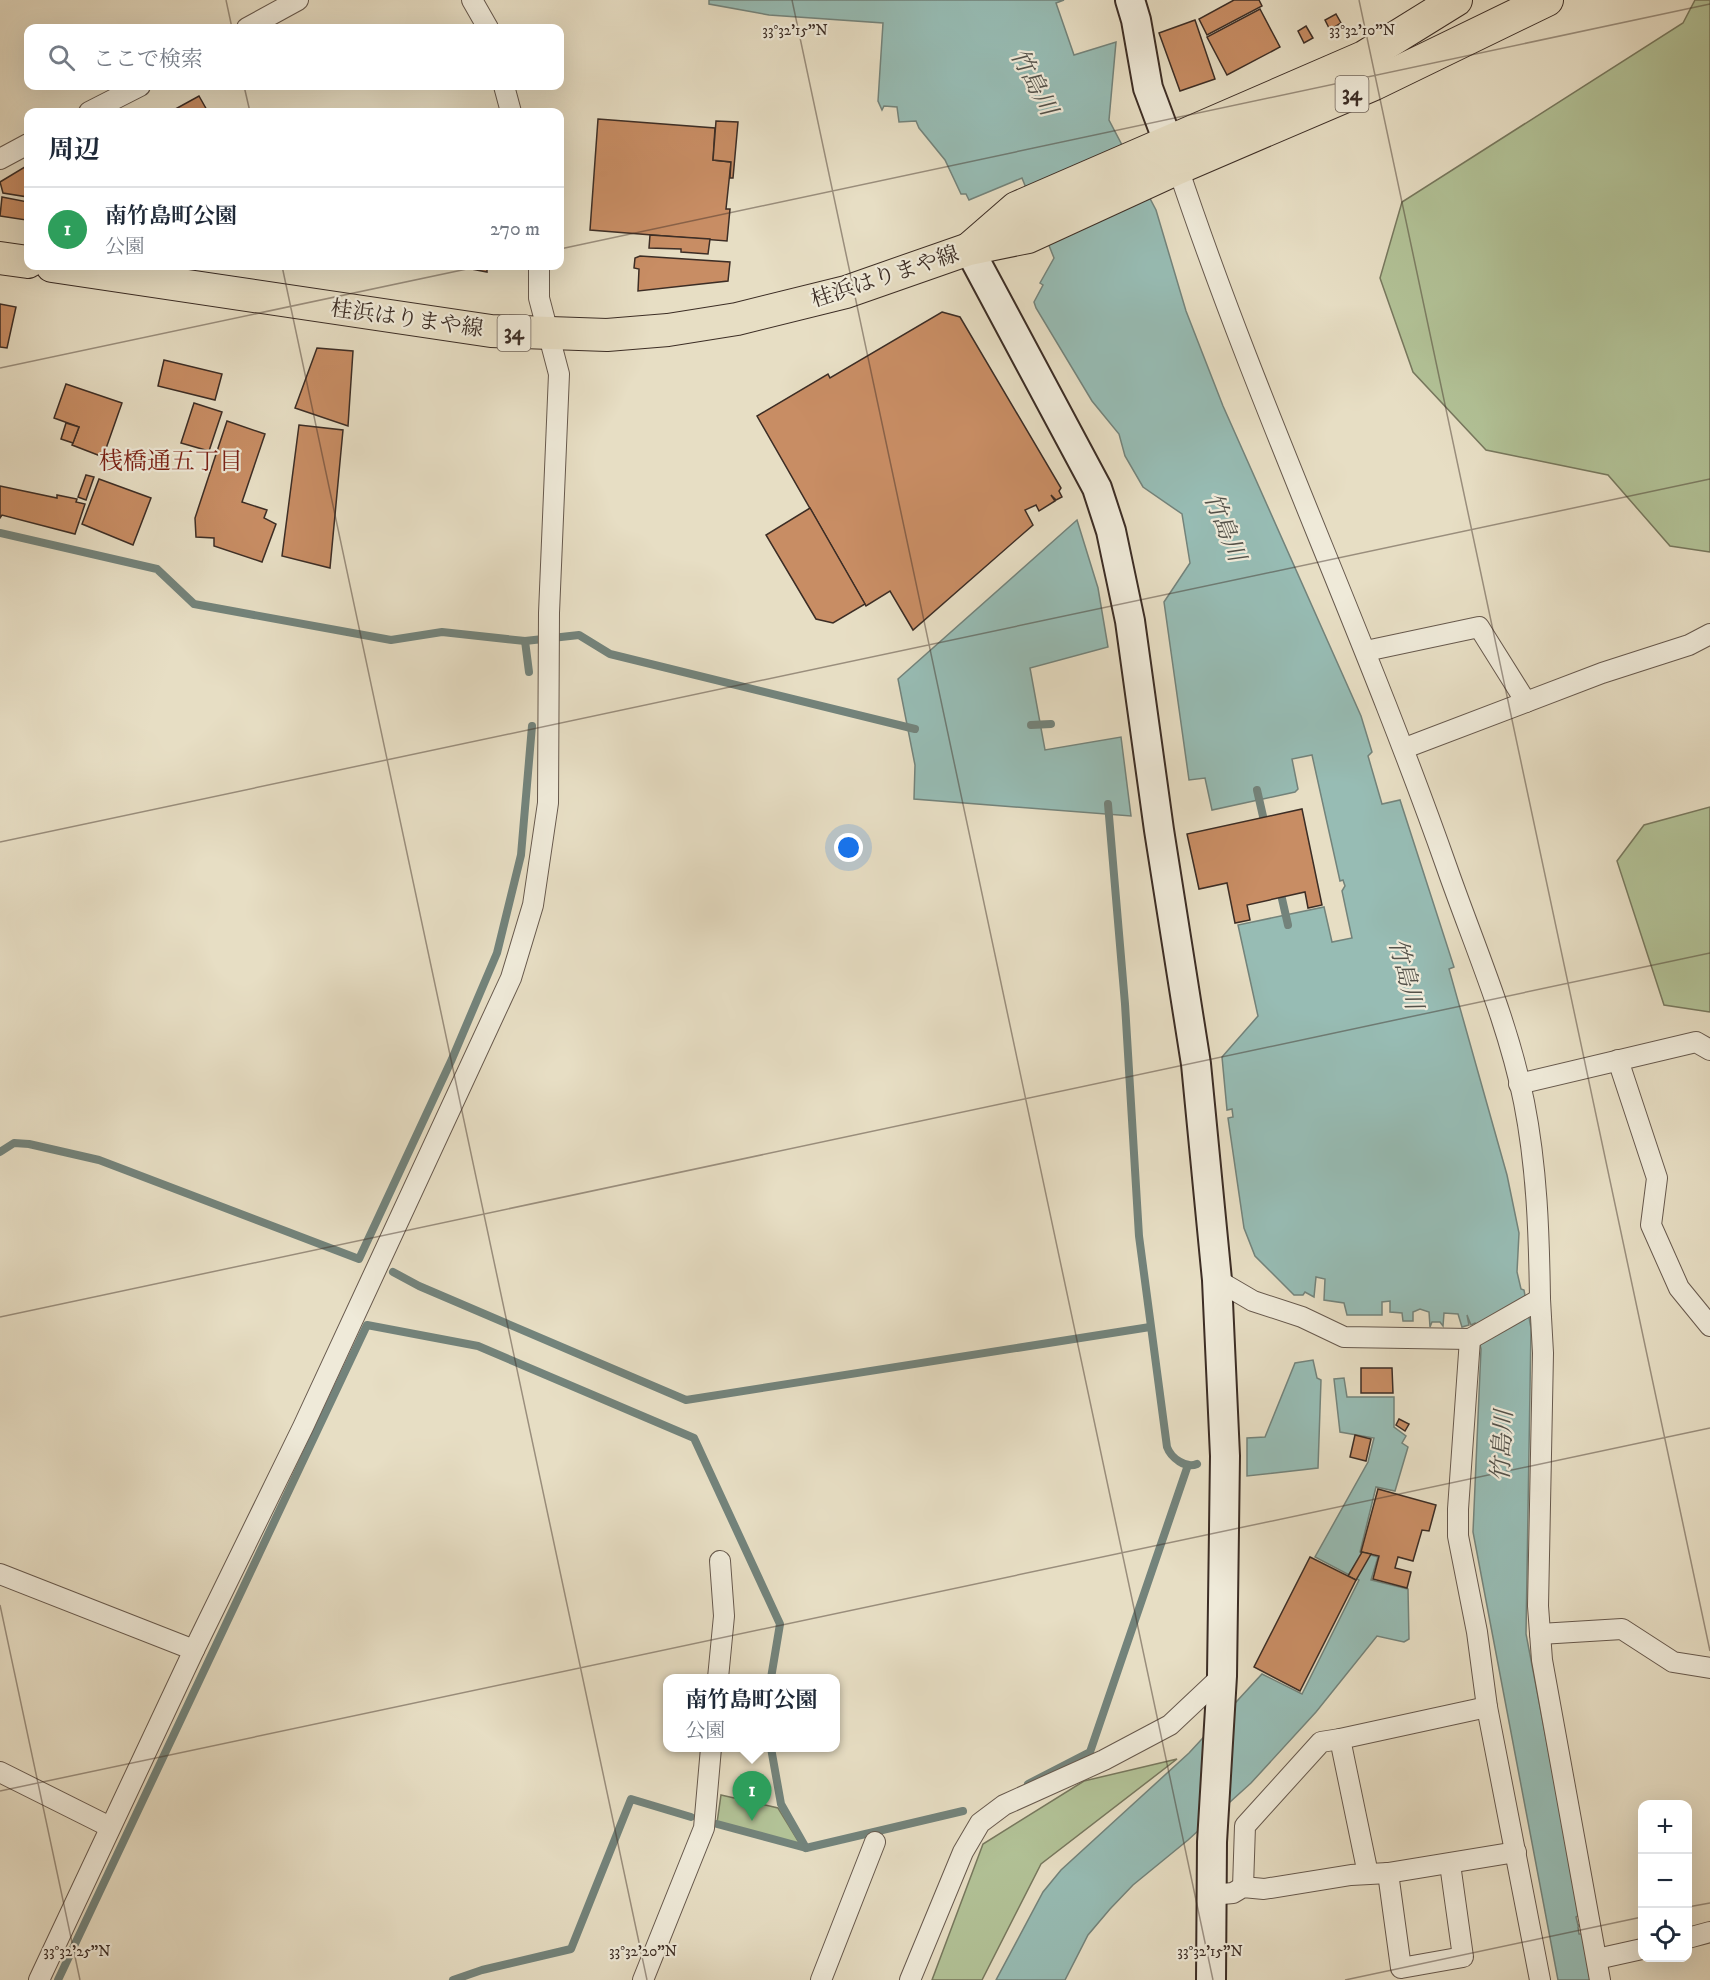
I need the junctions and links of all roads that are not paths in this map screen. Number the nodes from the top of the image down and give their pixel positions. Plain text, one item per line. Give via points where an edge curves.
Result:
1 (298, 0) edge
2 (472, 0) edge
3 (1130, 0) edge
4 (1456, 0) edge
5 (1547, 0) edge
6 (254, 24) edge
7 (486, 24) edge
8 (132, 90) edge
9 (505, 90) edge
10 (97, 108) edge
11 (510, 108) edge
12 (24, 146) edge
13 (0, 159) edge
14 (1160, 160) junction
15 (969, 249) junction
16 (0, 258) edge
17 (24, 261) edge
18 (79, 270) edge
19 (539, 270) edge
20 (548, 334) junction
21 (1710, 634) edge
22 (1366, 651) junction
23 (1526, 702) junction
24 (1405, 748) junction
25 (1710, 1050) edge
26 (1618, 1060) junction
27 (1519, 1084) junction
28 (1217, 1280) junction
29 (1536, 1301) junction
30 (1710, 1326) edge
31 (1474, 1338) junction
32 (720, 1561) dead end
33 (0, 1574) edge
34 (1540, 1634) junction
35 (194, 1650) junction
36 (1710, 1668) edge
37 (718, 1674) edge
38 (1221, 1684) junction
39 (1487, 1707) junction
40 (1340, 1739) junction
41 (711, 1752) edge
42 (0, 1772) edge
43 (110, 1827) junction
44 (875, 1842) dead end
45 (1516, 1852) junction
46 (1450, 1864) junction
47 (1388, 1873) junction
48 (1368, 1874) junction
49 (1243, 1887) junction
50 (1211, 1895) junction
51 (1710, 1932) edge
52 (1692, 1937) edge
53 (1638, 1950) edge
54 (1597, 1959) junction
55 (39, 1980) edge
56 (644, 1980) edge
57 (821, 1980) edge
58 (910, 1980) edge
59 (1211, 1980) edge
60 (1540, 1980) edge
61 (1600, 1980) edge

1 - 6 street
2 - 7 street
3 - 14 street
4 - 14 main road, 桂浜はりまや線 / 34 via 1364,57
5 - 14 main road, 桂浜はりまや線 / 34 via 1374,84
8 - 10 street
9 - 11 street
12 - 13 street
14 - 15 main road, 桂浜はりまや線 / 34 via 1033,217 1028,237
14 - 22 street via 1227,308
15 - 20 main road, 桂浜はりまや線 / 34 via 846,292 770,313 668,330
15 - 28 street via 1097,488 1121,571 1196,1064
16 - 17 main road
18 - 20 main road, 桂浜はりまや線 / 34 via 491,331
19 - 20 street via 539,298
20 - 35 street via 559,374 549,614 548,803 533,905 511,978 308,1416
21 - 23 street via 1689,645
22 - 23 street via 1479,627
22 - 24 street
23 - 24 street
24 - 27 street via 1509,1044
25 - 26 street via 1696,1042
26 - 27 street
26 - 30 street via 1657,1178 1651,1225 1679,1288
27 - 29 street via 1537,1183
28 - 31 street via 1253,1301 1302,1317 1344,1337
28 - 38 street via 1225,1456
29 - 31 street
29 - 34 street via 1543,1353
31 - 39 street via 1457,1522 1478,1632
32 - 37 street via 724,1616
33 - 35 street
34 - 36 street via 1622,1629 1673,1662
34 - 54 street
35 - 43 street
38 - 50 street
38 - 58 street via 1170,1725 1004,1805 980,1823 963,1852
39 - 40 street
39 - 45 street
40 - 48 street
40 - 49 street via 1321,1742 1245,1826
41 - 56 street via 704,1828
42 - 43 street
43 - 55 street
44 - 57 street
45 - 46 street
45 - 60 street
46 - 47 street
46 - 47 street via 1463,1957 1401,1968
47 - 48 street
48 - 49 street via 1264,1888
49 - 50 street via 1233,1893
50 - 59 street
51 - 52 street
53 - 54 street
54 - 61 street

